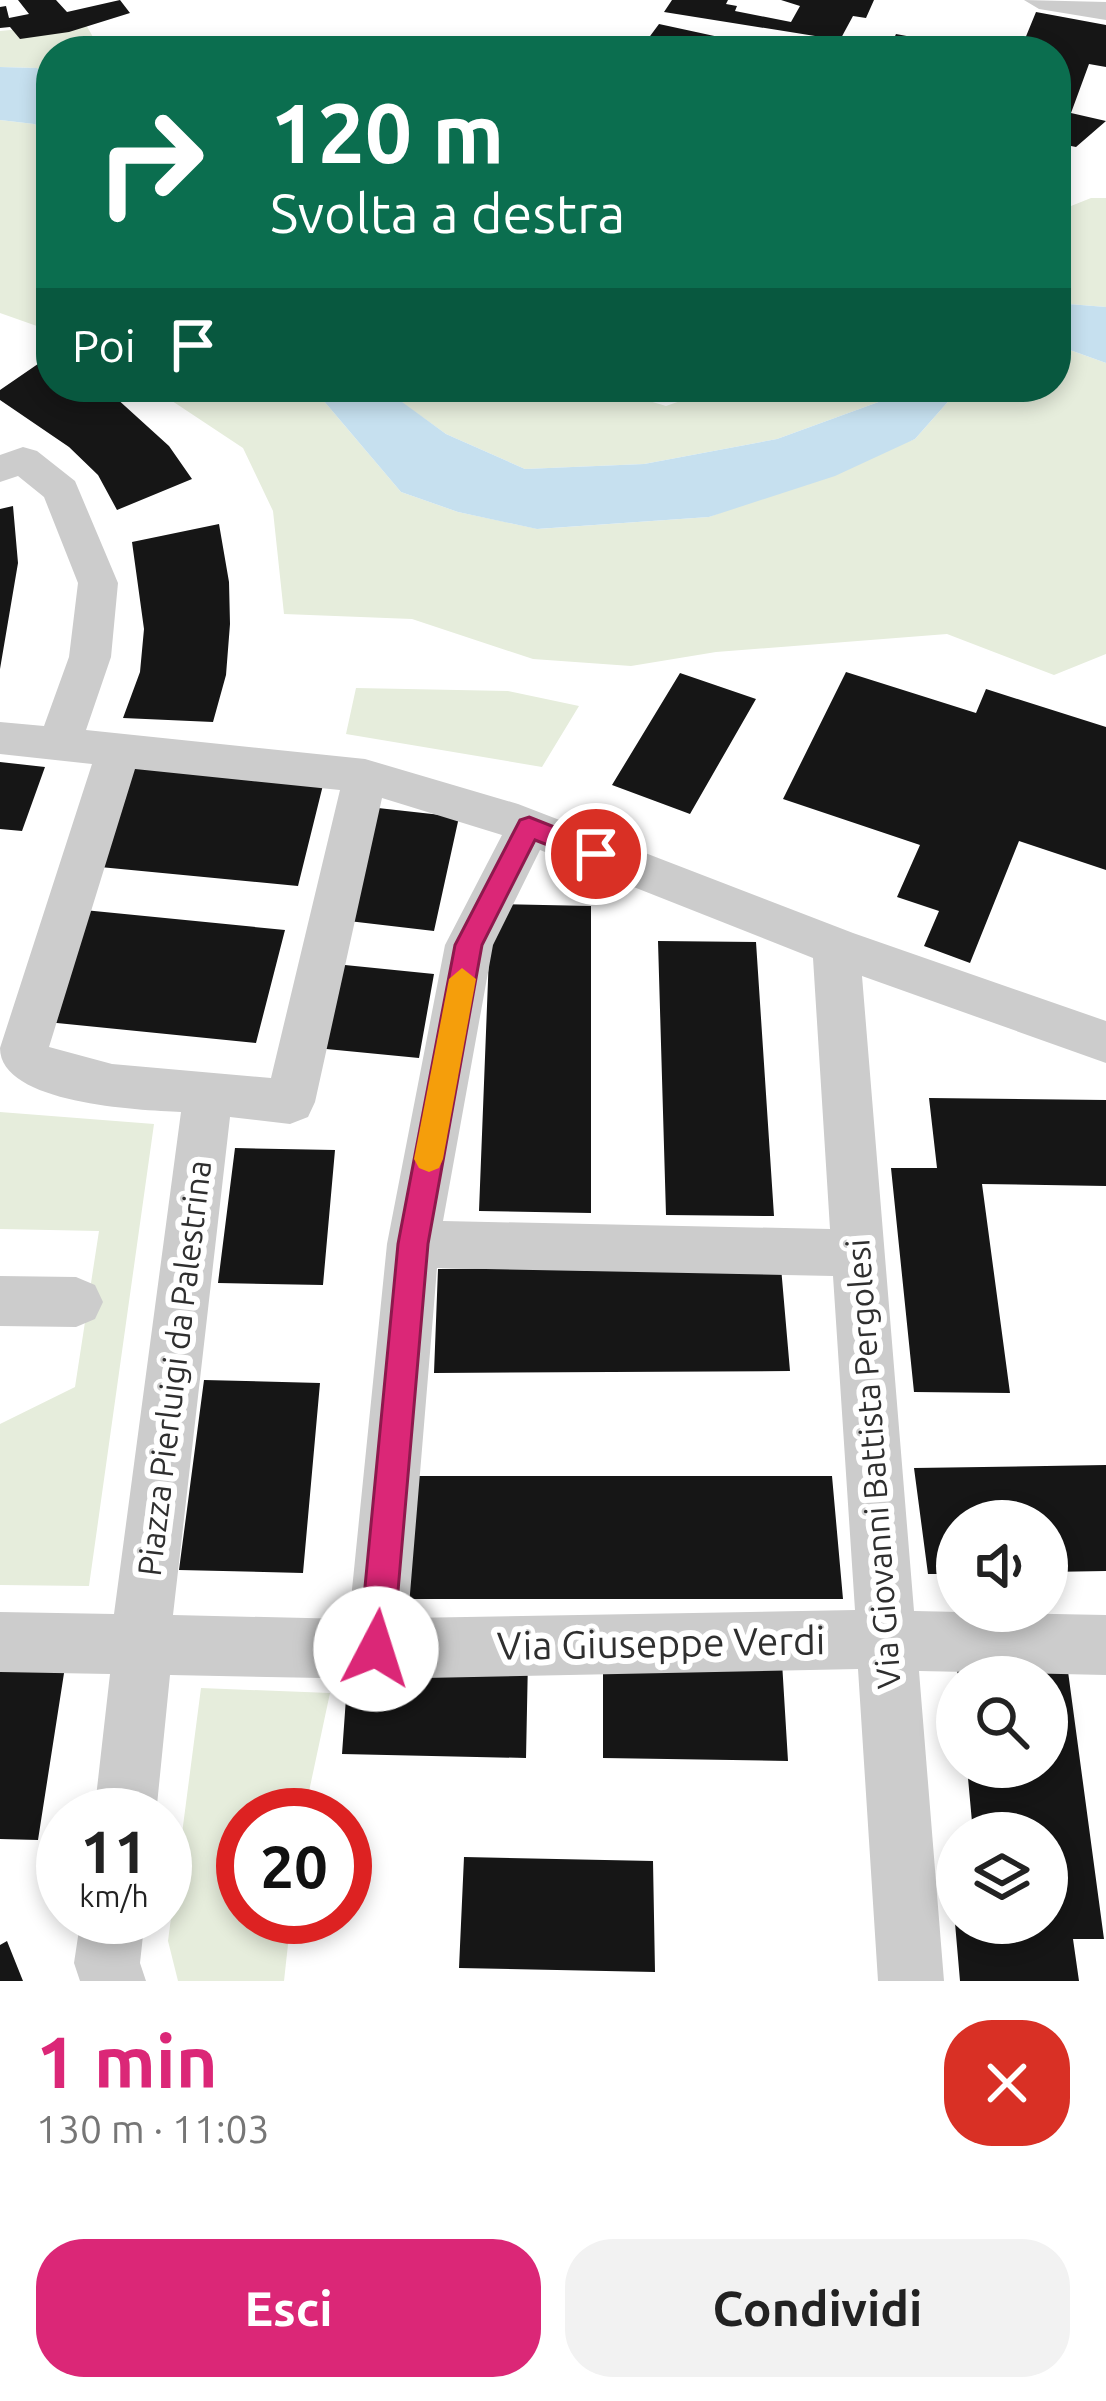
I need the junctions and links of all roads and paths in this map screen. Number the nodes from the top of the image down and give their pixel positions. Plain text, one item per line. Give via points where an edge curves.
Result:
1 (1039, 0) edge
2 (1106, 11) edge
3 (8, 457) edge
4 (0, 738) edge
5 (60, 743) junction
6 (119, 748) junction
7 (365, 776) junction
8 (529, 827) junction
9 (836, 947) junction
10 (1106, 1042) edge
11 (208, 1093) junction
12 (413, 1244) junction
13 (857, 1253) junction
14 (0, 1301) edge
15 (76, 1302) dead end
16 (887, 1640) junction
17 (0, 1642) edge
18 (140, 1643) junction
19 (1106, 1646) edge
20 (376, 1649) junction
21 (128, 1788) edge
22 (109, 1944) edge
23 (113, 1981) edge
24 (911, 1981) edge

1 - 2 street
3 - 5 street via 61,490 98,583 91,657
4 - 5 street
5 - 6 street
6 - 7 street
6 - 11 street via 22,1056 75,1079
7 - 8 street
7 - 11 street via 290,1102
8 - 9 street
8 - 12 street via 469,945
9 - 10 street
9 - 13 street, Via Giovanni Battista Pergolesi
11 - 18 street, Piazza Pierluigi da Palestrina
12 - 13 street
12 - 20 street
13 - 16 street, Via Giovanni Battista Pergolesi
14 - 15 street
16 - 19 street, Via Giuseppe Verdi
16 - 20 street, Via Giuseppe Verdi
16 - 24 street, Via Giovanni Battista Pergolesi
17 - 18 street, Via Giuseppe Verdi
18 - 20 street, Via Giuseppe Verdi
18 - 21 street, Piazza Pierluigi da Palestrina
22 - 23 street

